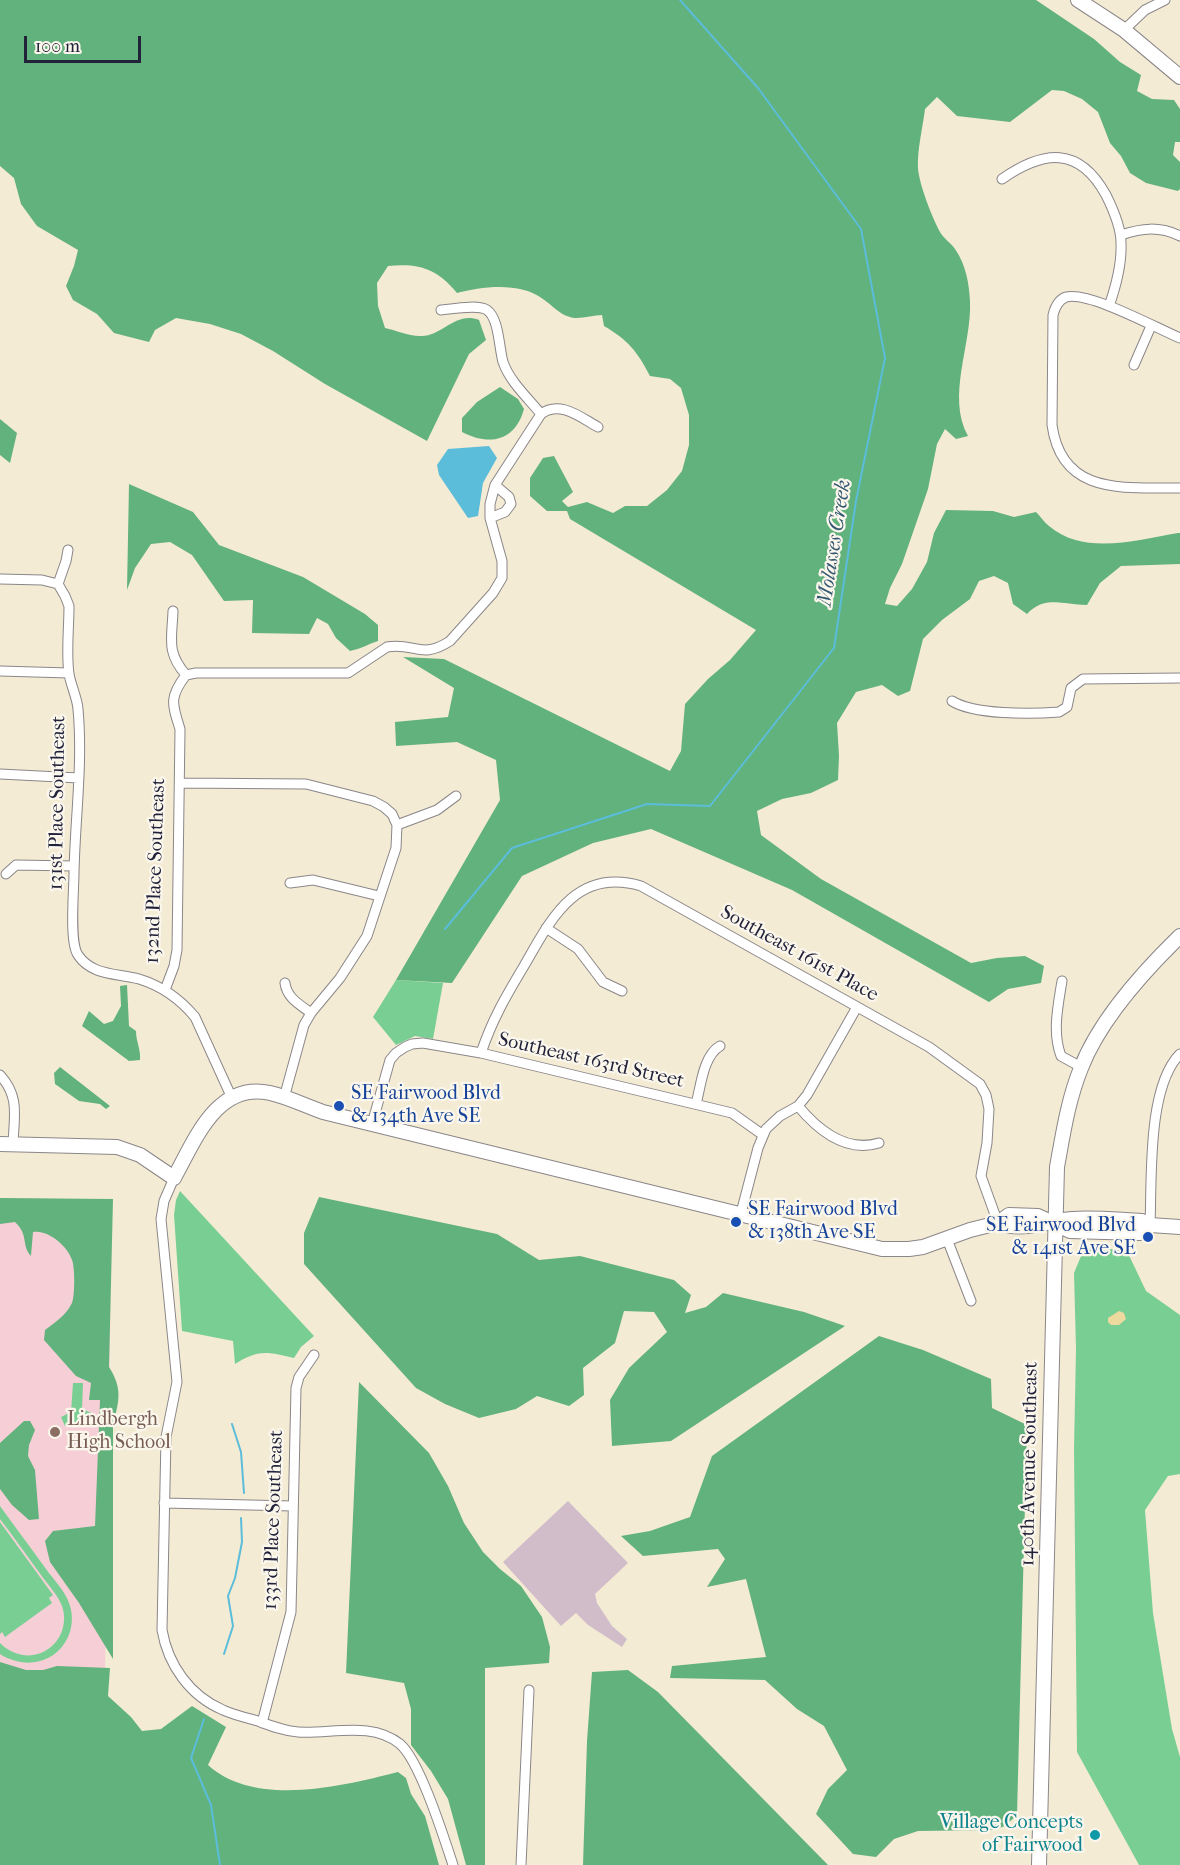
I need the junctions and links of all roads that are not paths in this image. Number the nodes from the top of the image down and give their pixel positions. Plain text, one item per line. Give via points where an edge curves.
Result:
1 (1078, 0) edge
2 (1165, 0) edge
3 (1124, 30) junction
4 (1180, 77) edge
5 (1002, 178) dead end
6 (1121, 235) junction
7 (1180, 236) edge
8 (1108, 306) junction
9 (441, 310) dead end
10 (1151, 326) junction
11 (1180, 338) edge
12 (1134, 365) dead end
13 (541, 414) junction
14 (598, 427) dead end
15 (495, 485) junction
16 (1180, 488) edge
17 (490, 518) junction
18 (68, 550) dead end
19 (0, 579) edge
20 (58, 584) junction
21 (173, 611) dead end
22 (0, 671) edge
23 (69, 673) junction
24 (186, 675) junction
25 (1180, 678) edge
26 (952, 701) dead end
27 (0, 774) edge
28 (79, 778) junction
29 (180, 783) junction
30 (456, 796) dead end
31 (397, 825) junction
32 (74, 866) junction
33 (6, 874) dead end
34 (290, 883) dead end
35 (379, 896) junction
36 (546, 928) junction
37 (1180, 936) edge
38 (1062, 981) dead end
39 (285, 982) dead end
40 (165, 990) junction
41 (622, 991) dead end
42 (857, 1007) junction
43 (311, 1013) junction
44 (720, 1046) dead end
45 (480, 1053) junction
46 (1180, 1054) edge
47 (1081, 1067) junction
48 (0, 1075) edge
49 (231, 1096) junction
50 (284, 1098) junction
51 (696, 1104) junction
52 (798, 1106) junction
53 (372, 1124) junction
54 (763, 1135) junction
55 (879, 1143) dead end
56 (6, 1144) edge
57 (174, 1178) junction
58 (741, 1213) junction
59 (998, 1223) junction
60 (1055, 1223) junction
61 (1150, 1225) junction
62 (1180, 1227) edge
63 (947, 1239) junction
64 (971, 1301) dead end
65 (314, 1355) dead end
66 (164, 1503) junction
67 (293, 1506) junction
68 (529, 1690) dead end
69 (262, 1723) junction
70 (453, 1865) edge
71 (521, 1865) edge
72 (1040, 1865) edge

1 - 3 street
2 - 3 street via 1145,10
3 - 4 street
5 - 6 street via 1042,158 1074,161 1099,183
6 - 7 street via 1151,228
6 - 8 street via 1119,272
8 - 10 street
8 - 16 street via 1066,297 1057,304 1053,315 1054,435 1059,450 1069,465 1093,482
9 - 13 street via 480,307 492,315 507,370
10 - 11 street
10 - 12 street
13 - 14 street via 557,407
13 - 15 street
15 - 17 street
15 - 17 street via 511,504 505,512
17 - 24 street via 502,561 502,578 493,593 442,646 424,651 387,647 348,673
18 - 20 street
19 - 20 street
20 - 23 street, 131st Place Southeast via 69,606
21 - 24 street via 172,654
22 - 23 street
23 - 28 street, 131st Place Southeast via 78,708
24 - 29 street, 132nd Place Southeast via 173,695 180,729
25 - 26 street via 1083,679 1071,688 1067,707 1059,712 982,711
27 - 28 street
28 - 32 street, 131st Place Southeast
29 - 31 street via 306,784 373,801 392,814
29 - 40 street, 132nd Place Southeast via 177,950
30 - 31 street via 437,810
31 - 35 street via 396,848
32 - 33 street via 21,865
32 - 40 street, 131st Place Southeast via 77,954 96,970 139,979
34 - 35 street via 313,880
35 - 43 street via 367,936
36 - 41 street via 578,948 603,982
36 - 42 street, Southeast 161st Place via 566,902 591,886 620,882 641,886
36 - 45 street via 490,1024
37 - 47 street, 140th Avenue Southeast via 1114,1010
38 - 47 street via 1055,1032 1057,1046 1061,1056
39 - 43 street via 290,997
40 - 49 street, 132nd Place Southeast via 195,1017
42 - 52 street
42 - 59 street, Southeast 161st Place via 929,1047 980,1084 989,1109 981,1176
43 - 50 street via 304,1025
44 - 51 street via 708,1060
45 - 51 street, Southeast 163rd Street
45 - 53 street, Southeast 163rd Street via 423,1043 405,1047 390,1060
46 - 61 street via 1169,1068 1156,1109
47 - 60 street, 140th Avenue Southeast via 1064,1124 1057,1167
48 - 56 street via 14,1097
49 - 50 street via 261,1092
49 - 57 street via 209,1117
50 - 53 street
51 - 54 street, Southeast 163rd Street via 732,1113
52 - 54 street via 774,1121
52 - 55 street via 813,1124 833,1137 858,1145
53 - 58 street
54 - 58 street
56 - 57 street via 117,1147 140,1155
57 - 66 street via 161,1219 177,1382 166,1437
58 - 63 street via 882,1249 909,1249
59 - 60 street via 1009,1215 1038,1215
59 - 63 street
60 - 61 street via 1070,1231 1140,1233
60 - 72 street, 140th Avenue Southeast
61 - 62 street
63 - 64 street
65 - 67 street, 133rd Place Southeast via 298,1377 296,1388
66 - 67 street
66 - 69 street via 165,1646 177,1670 206,1700
67 - 69 street, 133rd Place Southeast via 291,1612
68 - 71 street
69 - 70 street via 296,1732 366,1731 384,1734 400,1745 419,1773

